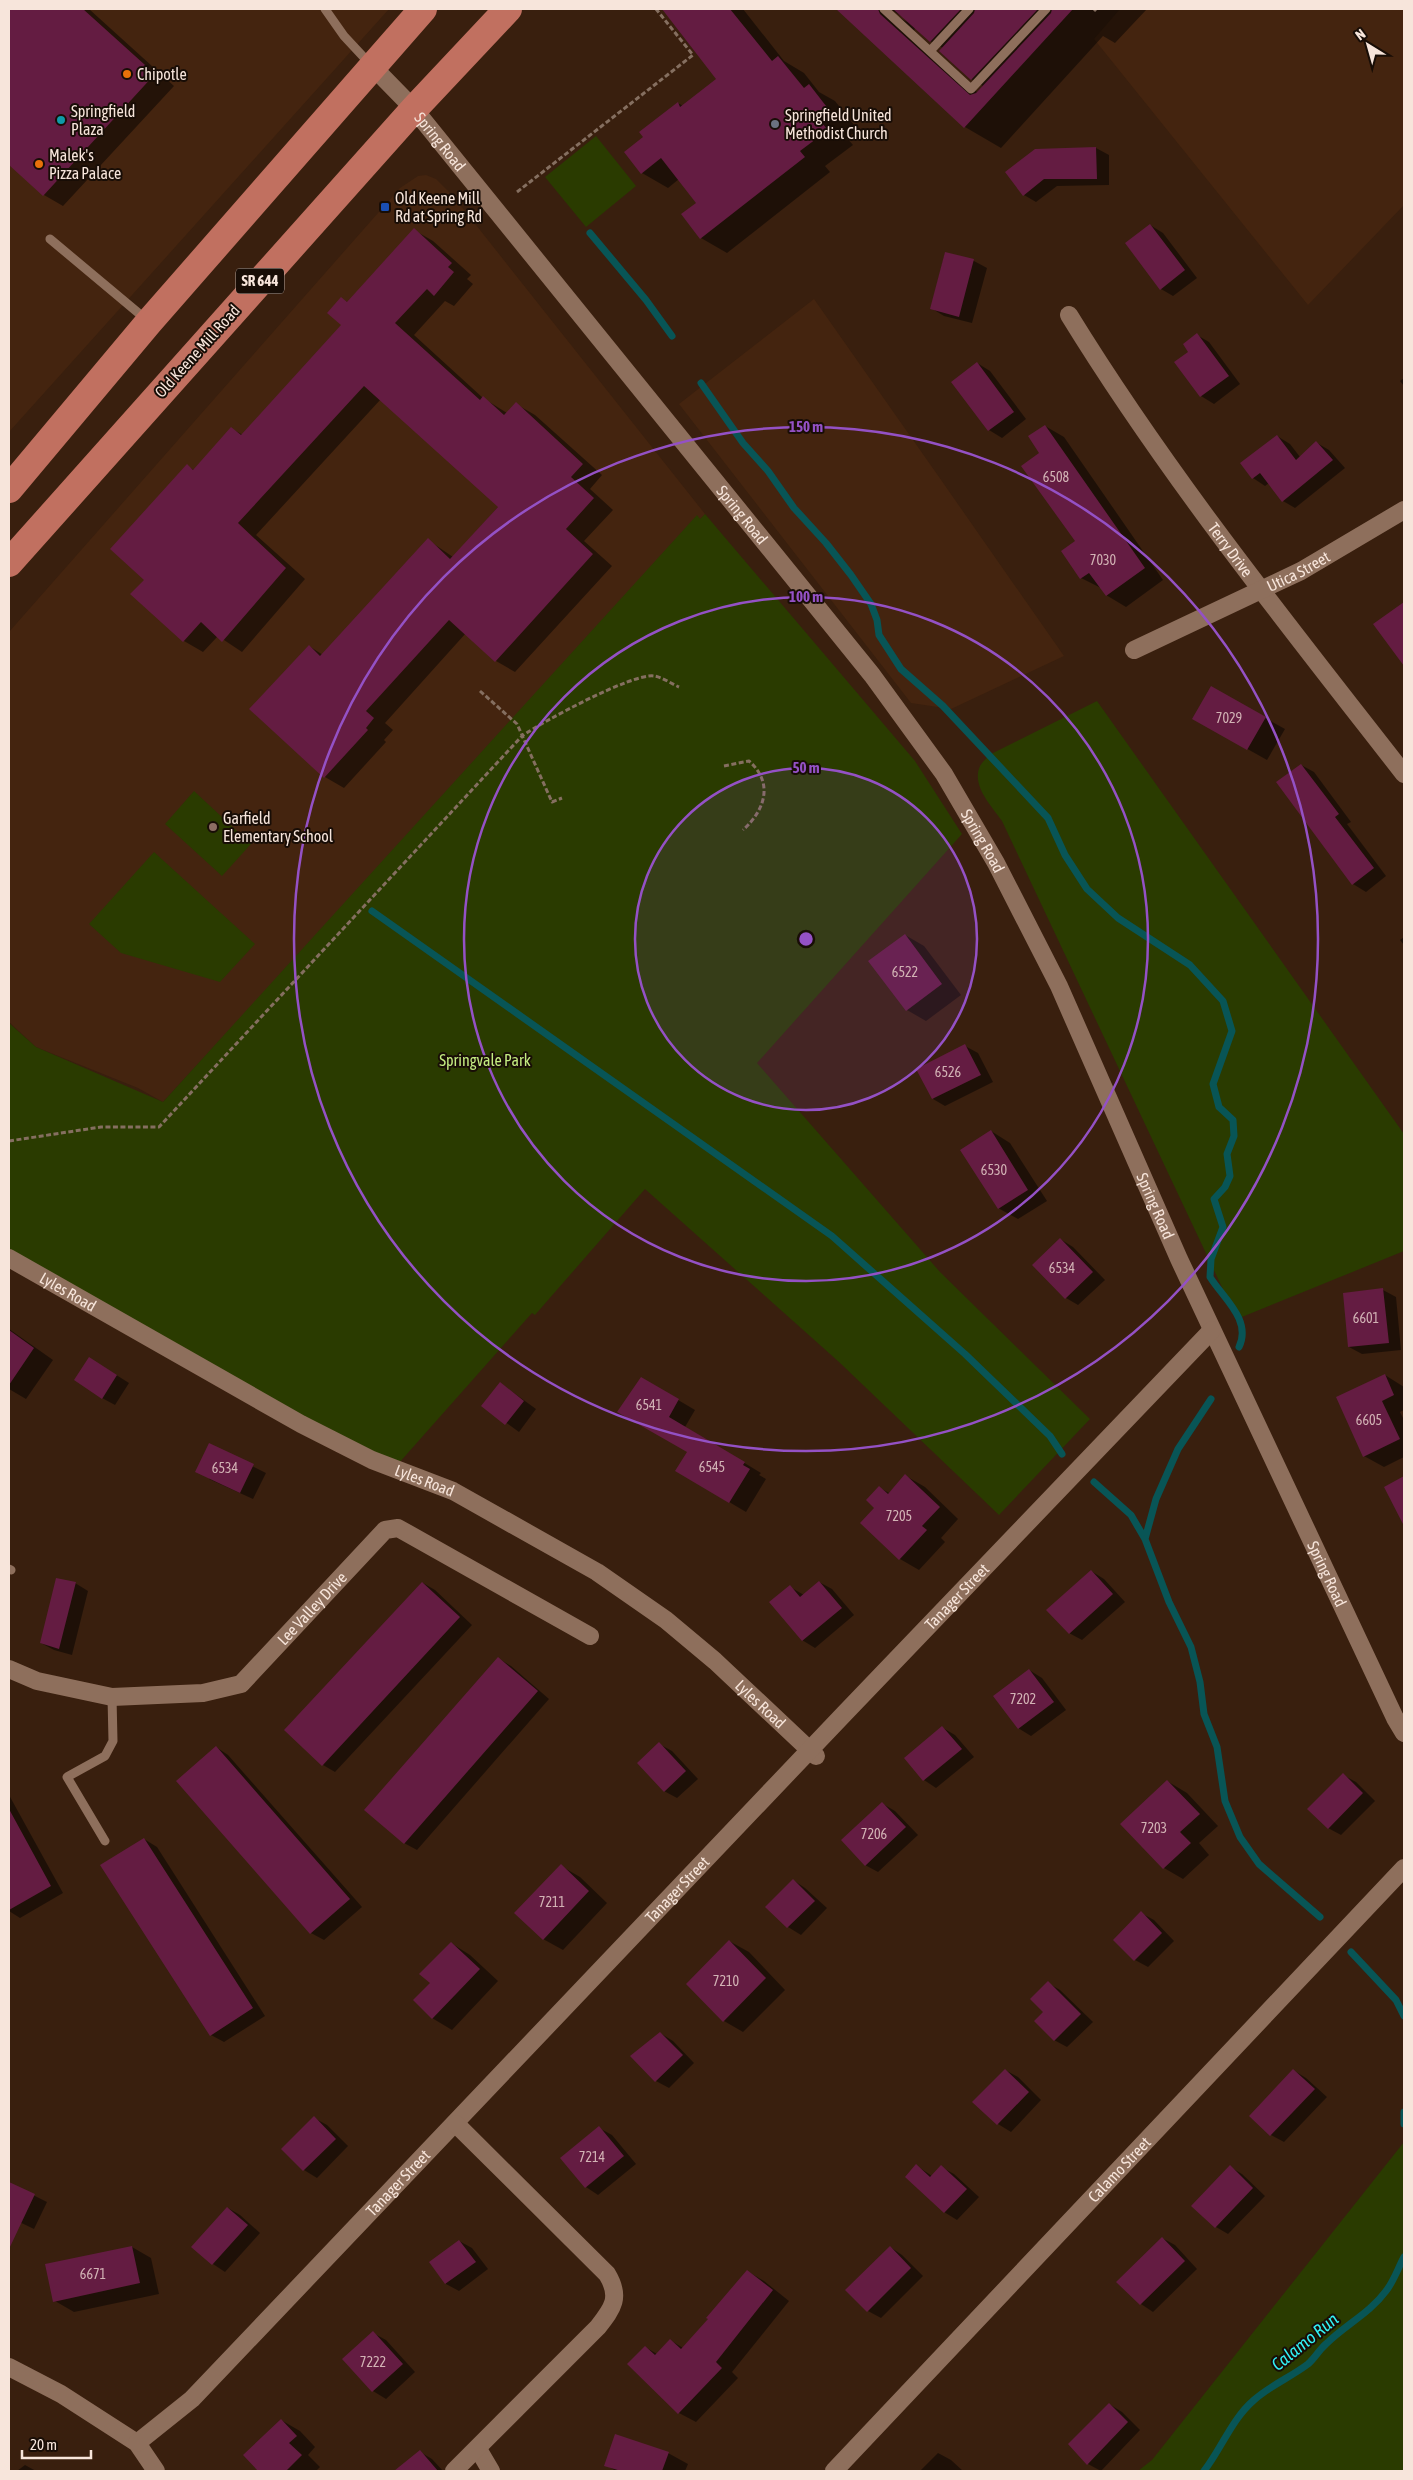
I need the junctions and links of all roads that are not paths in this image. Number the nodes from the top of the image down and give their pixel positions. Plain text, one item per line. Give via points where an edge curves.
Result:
1 (325, 9) edge
2 (423, 9) edge
3 (508, 9) edge
4 (884, 9) edge
5 (969, 9) edge
6 (1046, 9) edge
7 (930, 51) junction
8 (372, 66) junction
9 (414, 109) junction
10 (50, 239) dead end
11 (1069, 315) dead end
12 (149, 322) junction
13 (9, 489) edge
14 (1404, 510) edge
15 (9, 563) edge
16 (1261, 590) junction
17 (1134, 650) dead end
18 (1404, 774) edge
19 (9, 1258) edge
20 (1212, 1330) junction
21 (590, 1636) dead end
22 (9, 1669) edge
23 (112, 1697) junction
24 (1404, 1733) edge
25 (813, 1753) junction
26 (105, 1841) dead end
27 (1404, 1868) edge
28 (456, 2124) junction
29 (9, 2367) edge
30 (137, 2443) junction
31 (478, 2450) junction
32 (156, 2471) edge
33 (454, 2471) edge
34 (491, 2471) edge
35 (834, 2471) edge

1 - 8 lane via 344,36
2 - 8 main road
3 - 9 main road, Old Keene Mill Road / SR 644
4 - 7 lane
5 - 7 lane
6 - 7 lane via 971,89
8 - 9 street, Spring Road
8 - 12 main road
9 - 15 main road, Old Keene Mill Road / SR 644
9 - 20 street, Spring Road via 872,675 944,774 996,863 1059,986
10 - 12 lane
11 - 16 street, Terry Drive via 1108,378
12 - 13 main road
14 - 16 street, Utica Street via 1301,571
16 - 17 street, Utica Street
16 - 18 street, Terry Drive
19 - 25 street, Lyles Road via 301,1424 372,1460 453,1491 597,1572 666,1620 708,1655
20 - 24 street, Spring Road
20 - 25 street, Tanager Street
21 - 23 street, Lee Valley Drive via 398,1528 385,1530 240,1684 204,1693
22 - 23 street, Lee Valley Drive via 37,1681
23 - 26 lane via 113,1741 105,1756 67,1777
25 - 28 street, Tanager Street
27 - 35 street, Calamo Street
28 - 30 street, Tanager Street via 192,2399
28 - 31 street via 607,2274 615,2296 612,2310 598,2328
29 - 30 street via 61,2394
30 - 32 street
31 - 33 street
31 - 34 street

